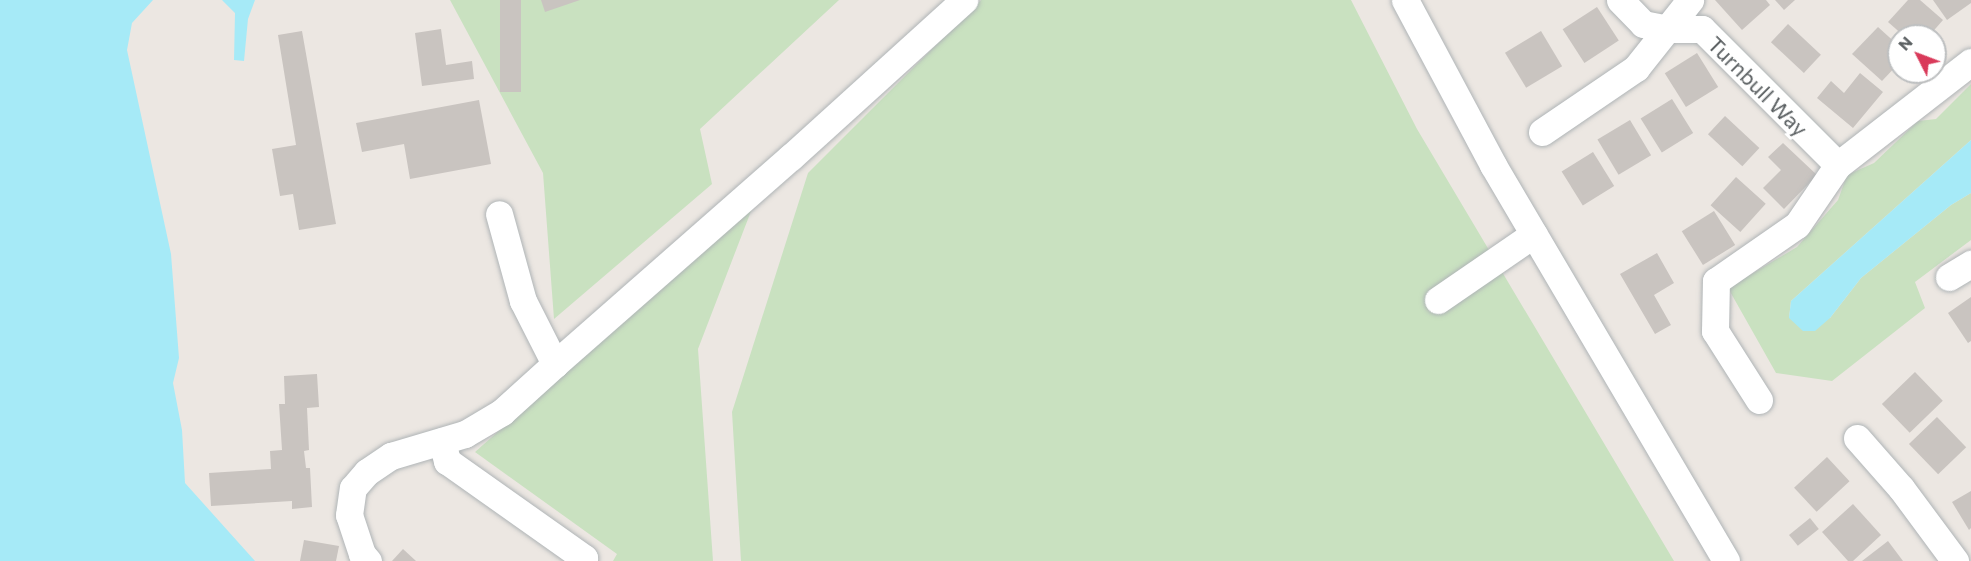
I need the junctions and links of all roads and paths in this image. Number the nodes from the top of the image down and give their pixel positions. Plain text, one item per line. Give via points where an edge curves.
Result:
1 (964, 0) edge
2 (1405, 0) edge
3 (1620, 0) edge
4 (1690, 0) edge
5 (1669, 29) junction
6 (1971, 62) edge
7 (1542, 132) dead end
8 (1838, 165) junction
9 (499, 214) dead end
10 (1534, 234) junction
11 (1438, 300) dead end
12 (555, 364) junction
13 (1759, 400) dead end
14 (1857, 438) dead end
15 (442, 441) junction
16 (368, 561) edge
17 (583, 561) edge
18 (1726, 561) edge
19 (1955, 561) edge

1 - 12 street
2 - 10 street
3 - 5 street, Turnbull Way via 1643,24
4 - 5 street
5 - 7 street via 1636,68
5 - 8 street, Turnbull Way via 1702,29
6 - 8 street
8 - 13 street via 1797,225 1716,281 1715,331
9 - 12 street via 523,300
10 - 11 street
10 - 18 street
12 - 15 street via 502,412 465,434
14 - 19 street via 1901,488
15 - 16 street via 391,456 367,472 353,489 349,515
15 - 17 street via 447,461 584,558

